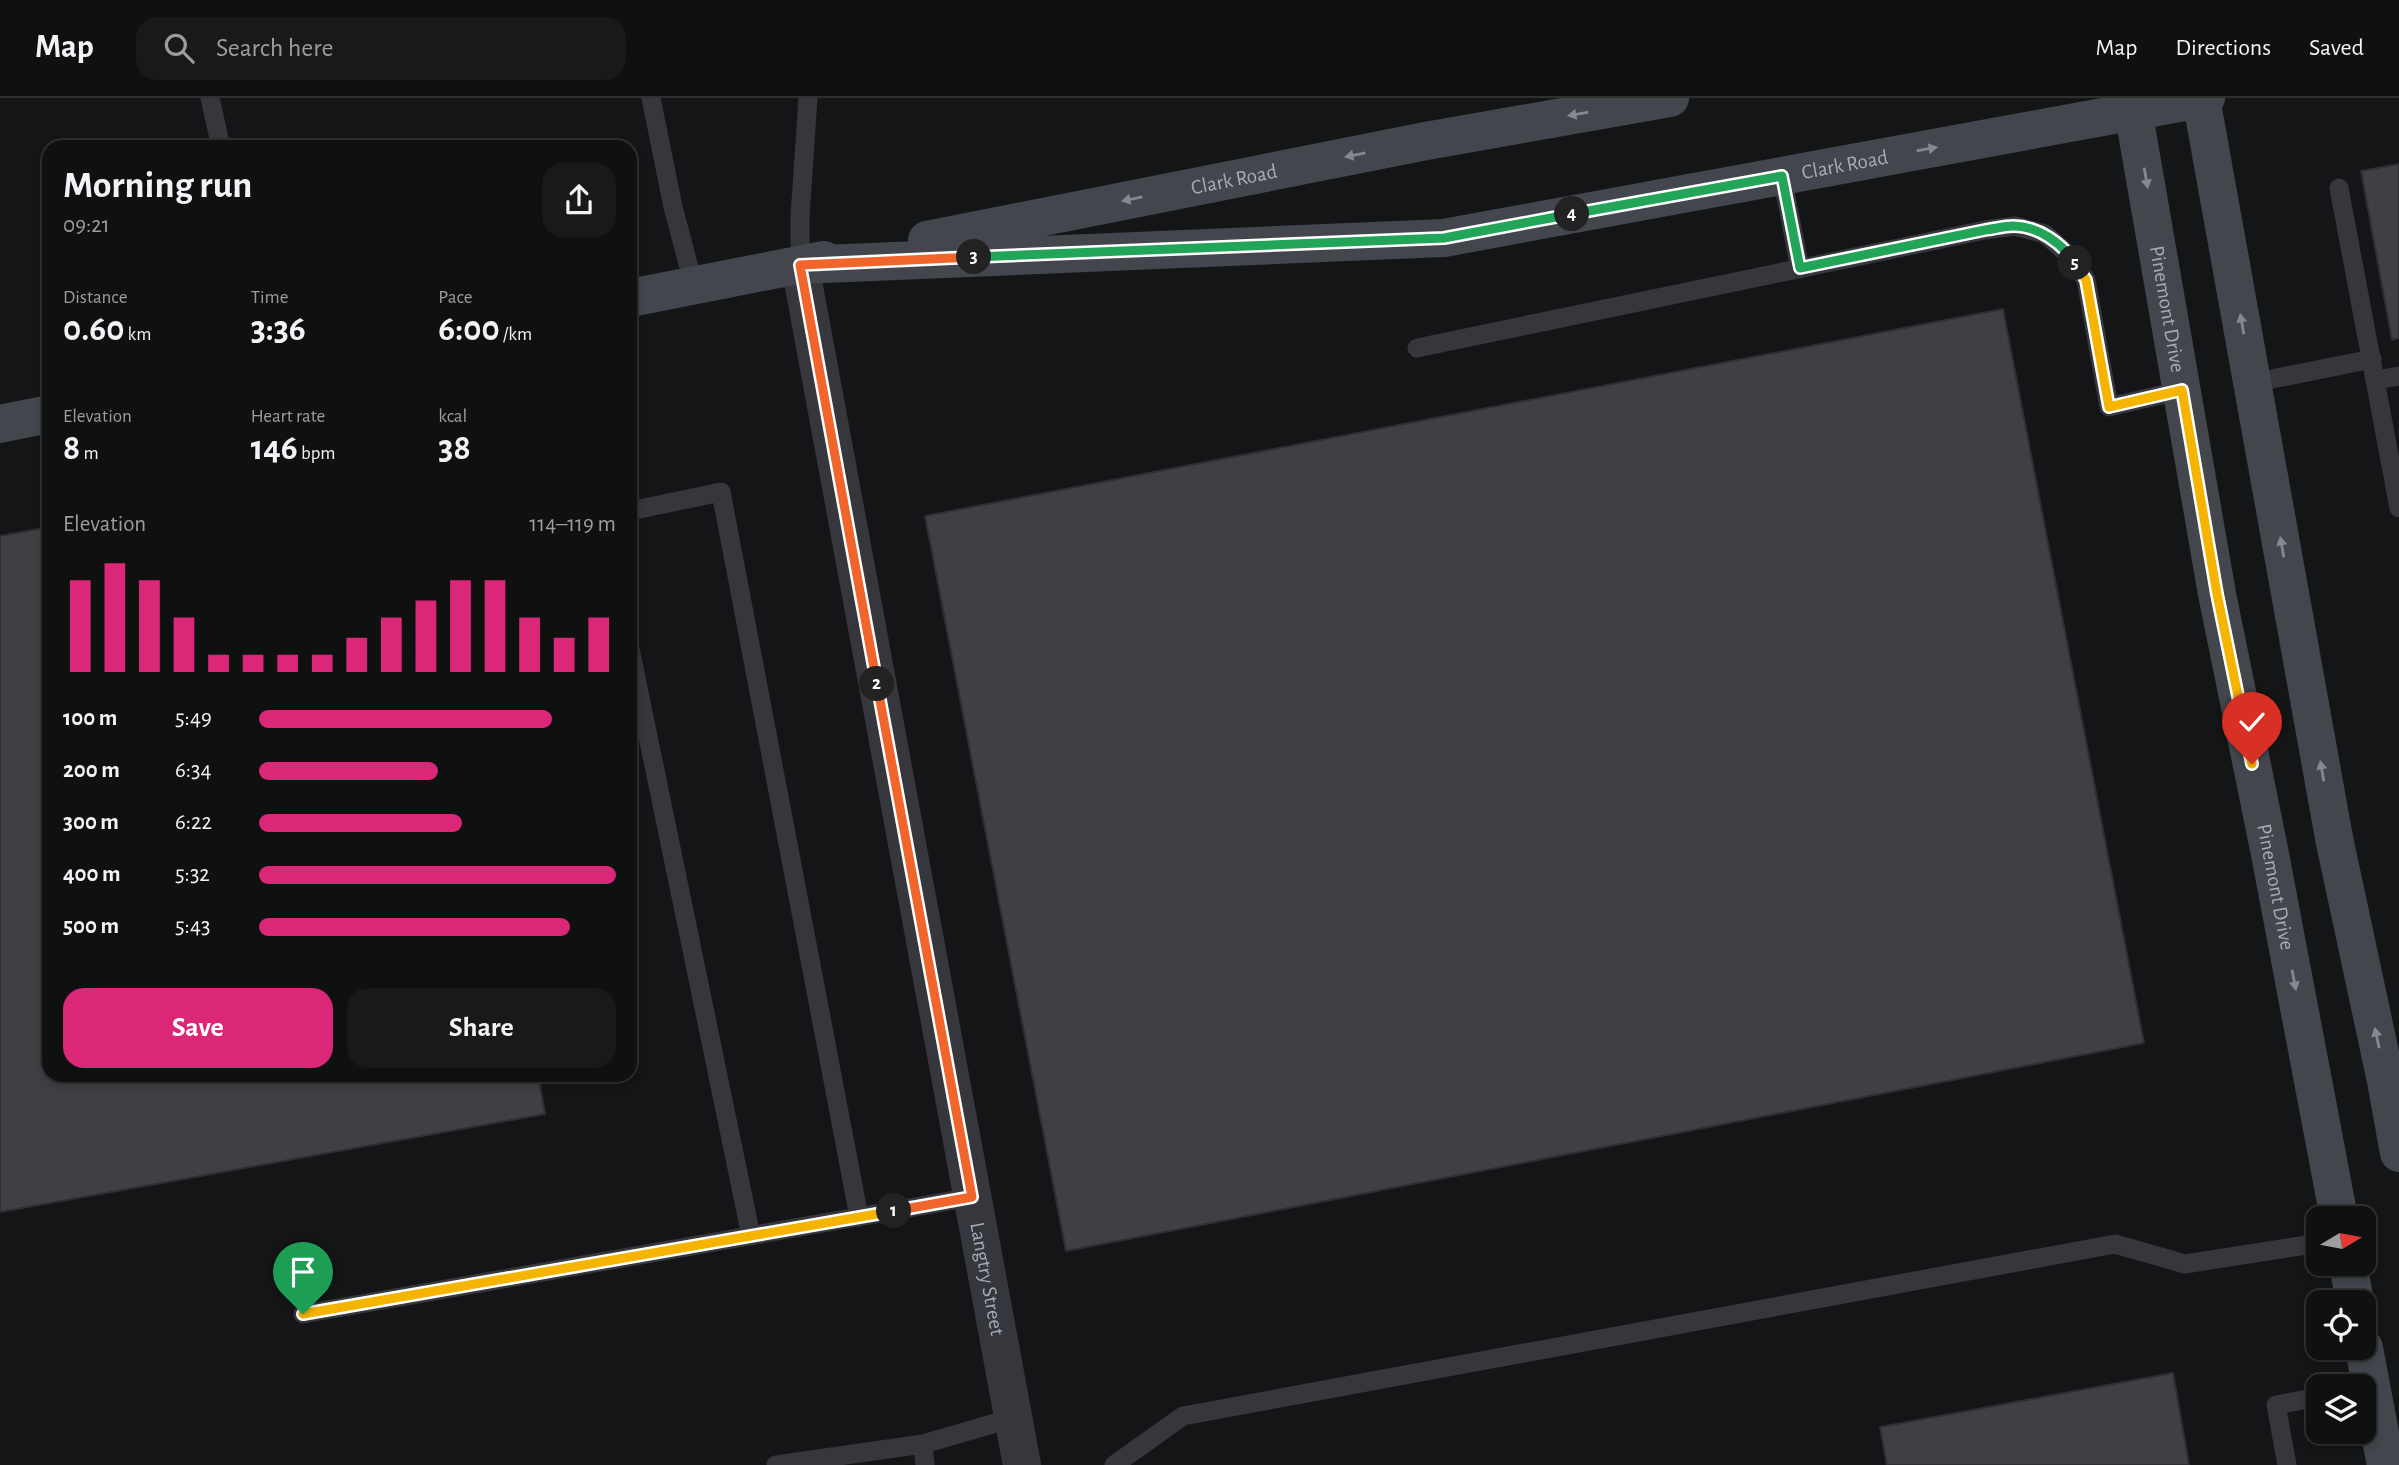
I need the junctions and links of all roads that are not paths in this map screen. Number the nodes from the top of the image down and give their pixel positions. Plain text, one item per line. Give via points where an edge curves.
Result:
1 (210, 98) edge
2 (651, 98) edge
3 (808, 98) edge
4 (1670, 98) edge
5 (2203, 98) edge
6 (2133, 105) edge
7 (220, 140) edge
8 (1782, 176) junction
9 (2339, 188) dead end
10 (800, 265) junction
11 (1800, 268) junction
12 (694, 286) junction
13 (637, 297) edge
14 (1418, 348) dead end
15 (2372, 359) junction
16 (2399, 376) edge
17 (2376, 380) junction
18 (2252, 383) junction
19 (2182, 390) junction
20 (42, 416) edge
21 (0, 424) edge
22 (2399, 508) edge
23 (637, 510) edge
24 (637, 683) edge
25 (2393, 1080) edge
26 (2399, 1153) edge
27 (972, 1197) junction
28 (2337, 1206) edge
29 (859, 1217) junction
30 (751, 1236) junction
31 (2306, 1245) edge
32 (303, 1314) dead end
33 (2306, 1399) edge
34 (1013, 1418) junction
35 (2376, 1422) edge
36 (923, 1444) junction
37 (776, 1465) edge
38 (925, 1465) edge
39 (1022, 1465) edge
40 (1114, 1465) edge
41 (2287, 1465) edge
42 (2386, 1465) edge

1 - 7 lane
2 - 12 lane
3 - 10 lane
4 -> 10 street, Clark Road via 1426,141
5 - 6 street, Clark Road
18 -> 5 street
8 -> 6 street, Clark Road
6 -> 19 street, Pinemont Drive
8 - 10 street, Clark Road via 1444,238
8 - 11 lane
9 - 15 lane
10 - 12 street, Clark Road
10 - 27 street, Langtry Street
11 - 14 lane
11 - 19 lane via 1985,230 2015,226 2046,234 2070,256 2086,280 2109,407
12 - 13 street, Clark Road
15 - 17 lane
15 - 18 lane
16 - 17 lane
17 - 22 lane
25 -> 18 street via 2331,825
19 -> 28 street, Pinemont Drive via 2217,594
20 - 21 street
23 - 29 lane via 721,492
24 - 30 lane
25 - 26 street
27 - 29 lane
27 - 34 street, Langtry Street
29 - 30 lane
30 - 32 lane
31 - 40 lane via 2185,1264 2115,1244 2060,1254 1183,1416
33 - 41 lane via 2276,1405
34 - 36 lane
34 - 39 street, Langtry Street
35 - 42 street
36 - 37 lane
36 - 38 lane

